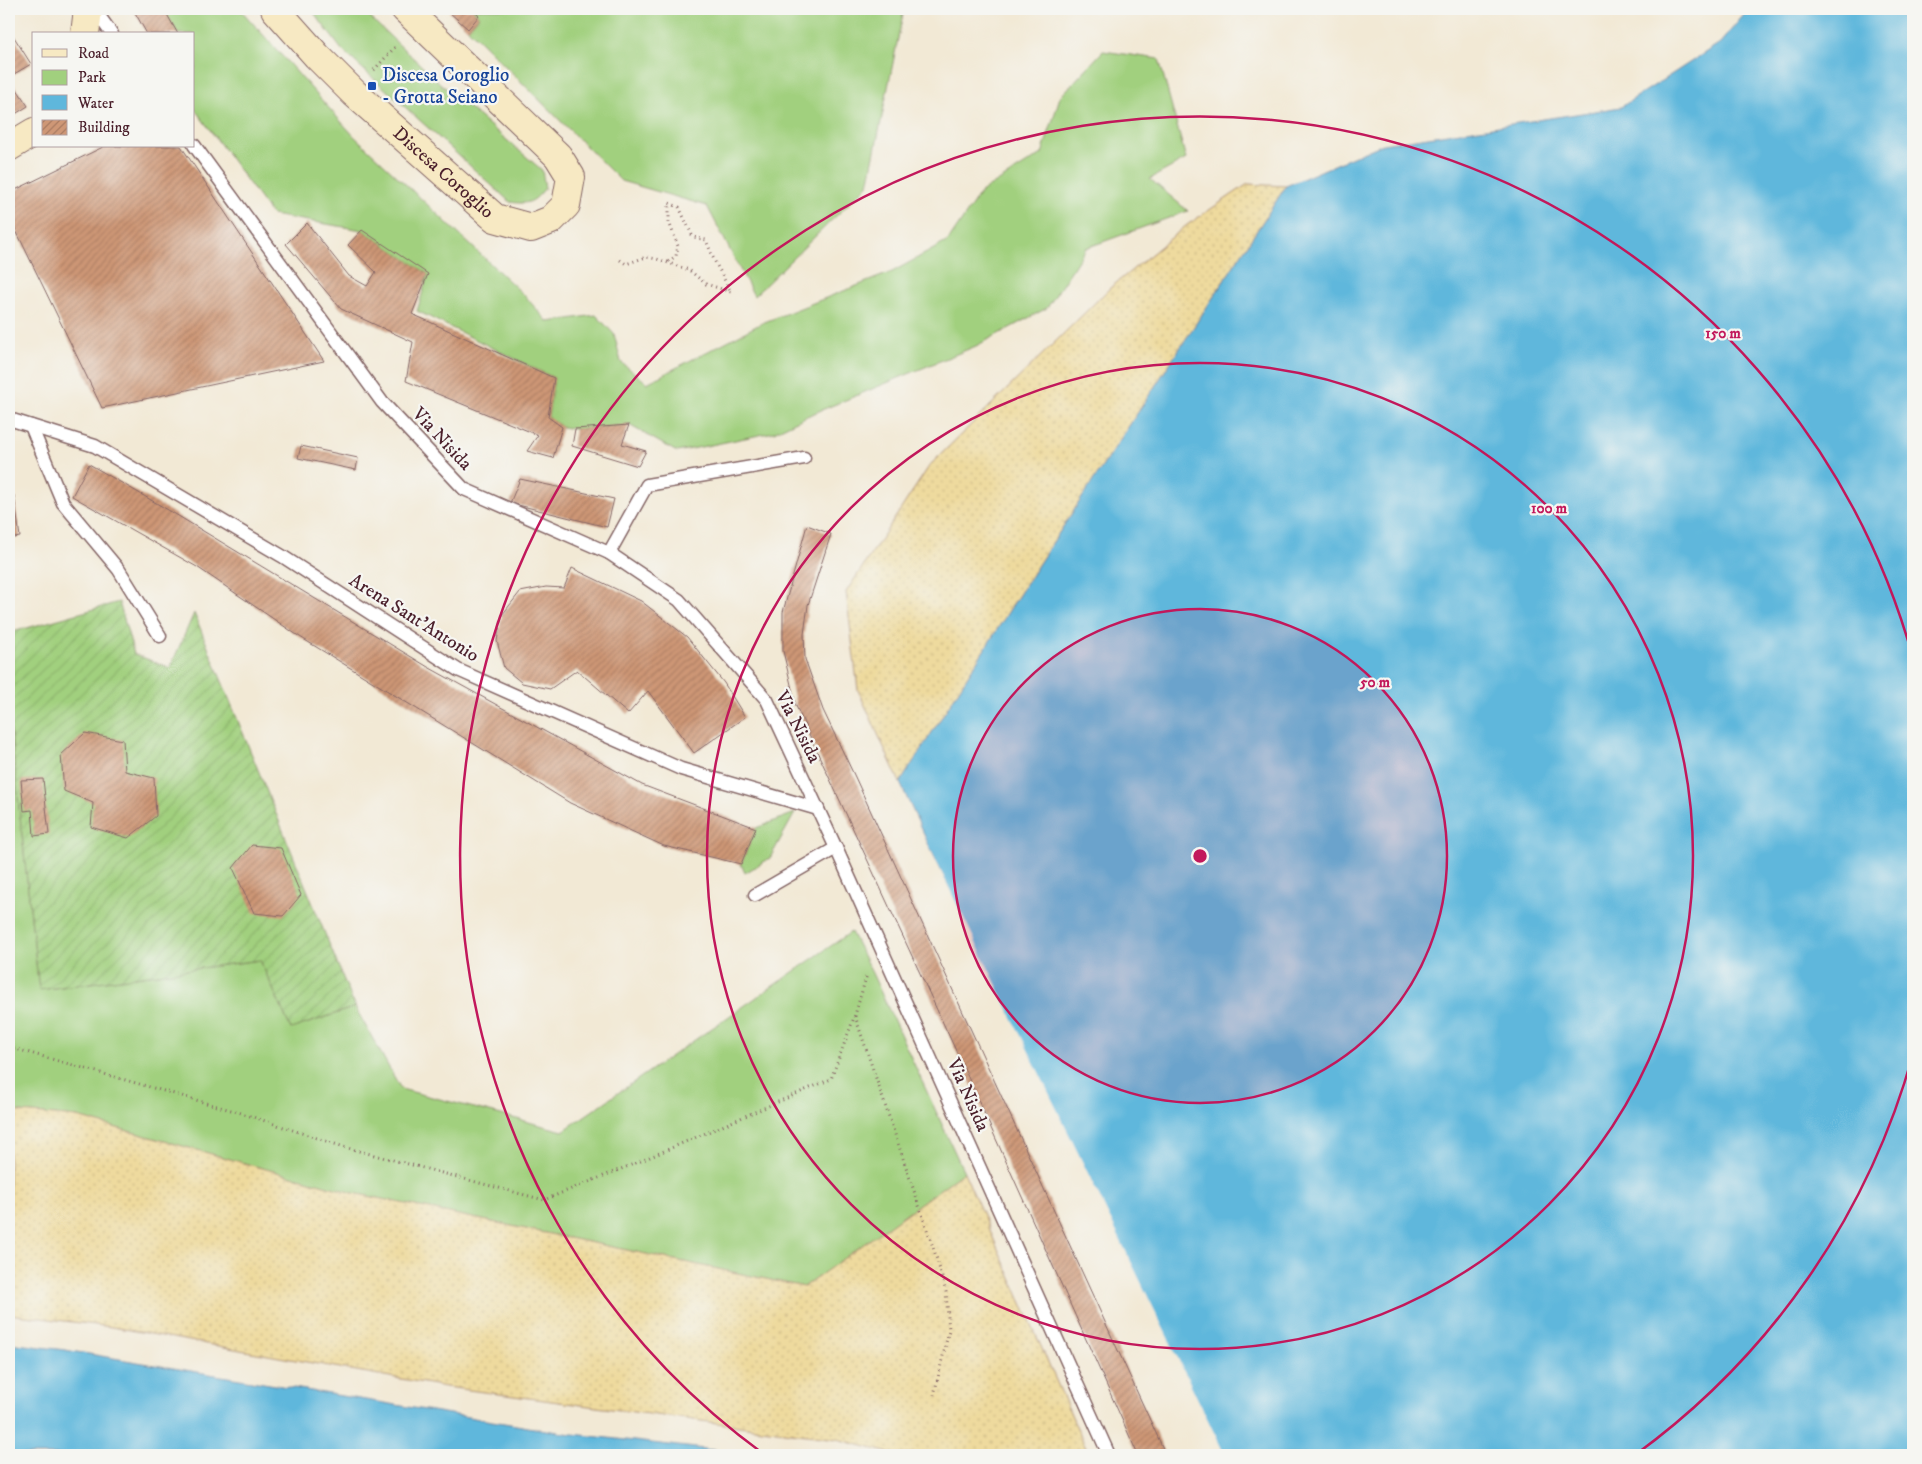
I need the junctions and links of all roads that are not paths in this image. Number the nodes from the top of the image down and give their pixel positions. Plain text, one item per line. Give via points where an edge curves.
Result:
1 (88, 9) edge
2 (94, 9) edge
3 (275, 9) edge
4 (404, 9) edge
5 (85, 32) edge
6 (111, 32) edge
7 (32, 133) edge
8 (195, 146) edge
9 (9, 147) edge
10 (9, 419) edge
11 (30, 426) junction
12 (804, 458) dead end
13 (609, 553) junction
14 (160, 636) dead end
15 (818, 809) junction
16 (836, 848) junction
17 (755, 894) dead end
18 (1109, 1455) edge

1 - 5 street
2 - 6 lane
3 - 4 street, Discesa Coroglio via 354,92 495,218 531,228 551,220 566,205 571,177 558,156
7 - 9 street
8 - 13 lane, Via Nisida via 382,402 464,489
10 - 11 lane, Arena Sant'Antonio
11 - 14 lane via 63,503 118,570
11 - 15 lane, Arena Sant'Antonio via 95,446 282,556 458,670 681,769
12 - 13 lane via 647,485
13 - 15 lane, Via Nisida via 679,600 766,700
15 - 16 lane, Via Nisida
16 - 17 lane
16 - 18 lane, Via Nisida

